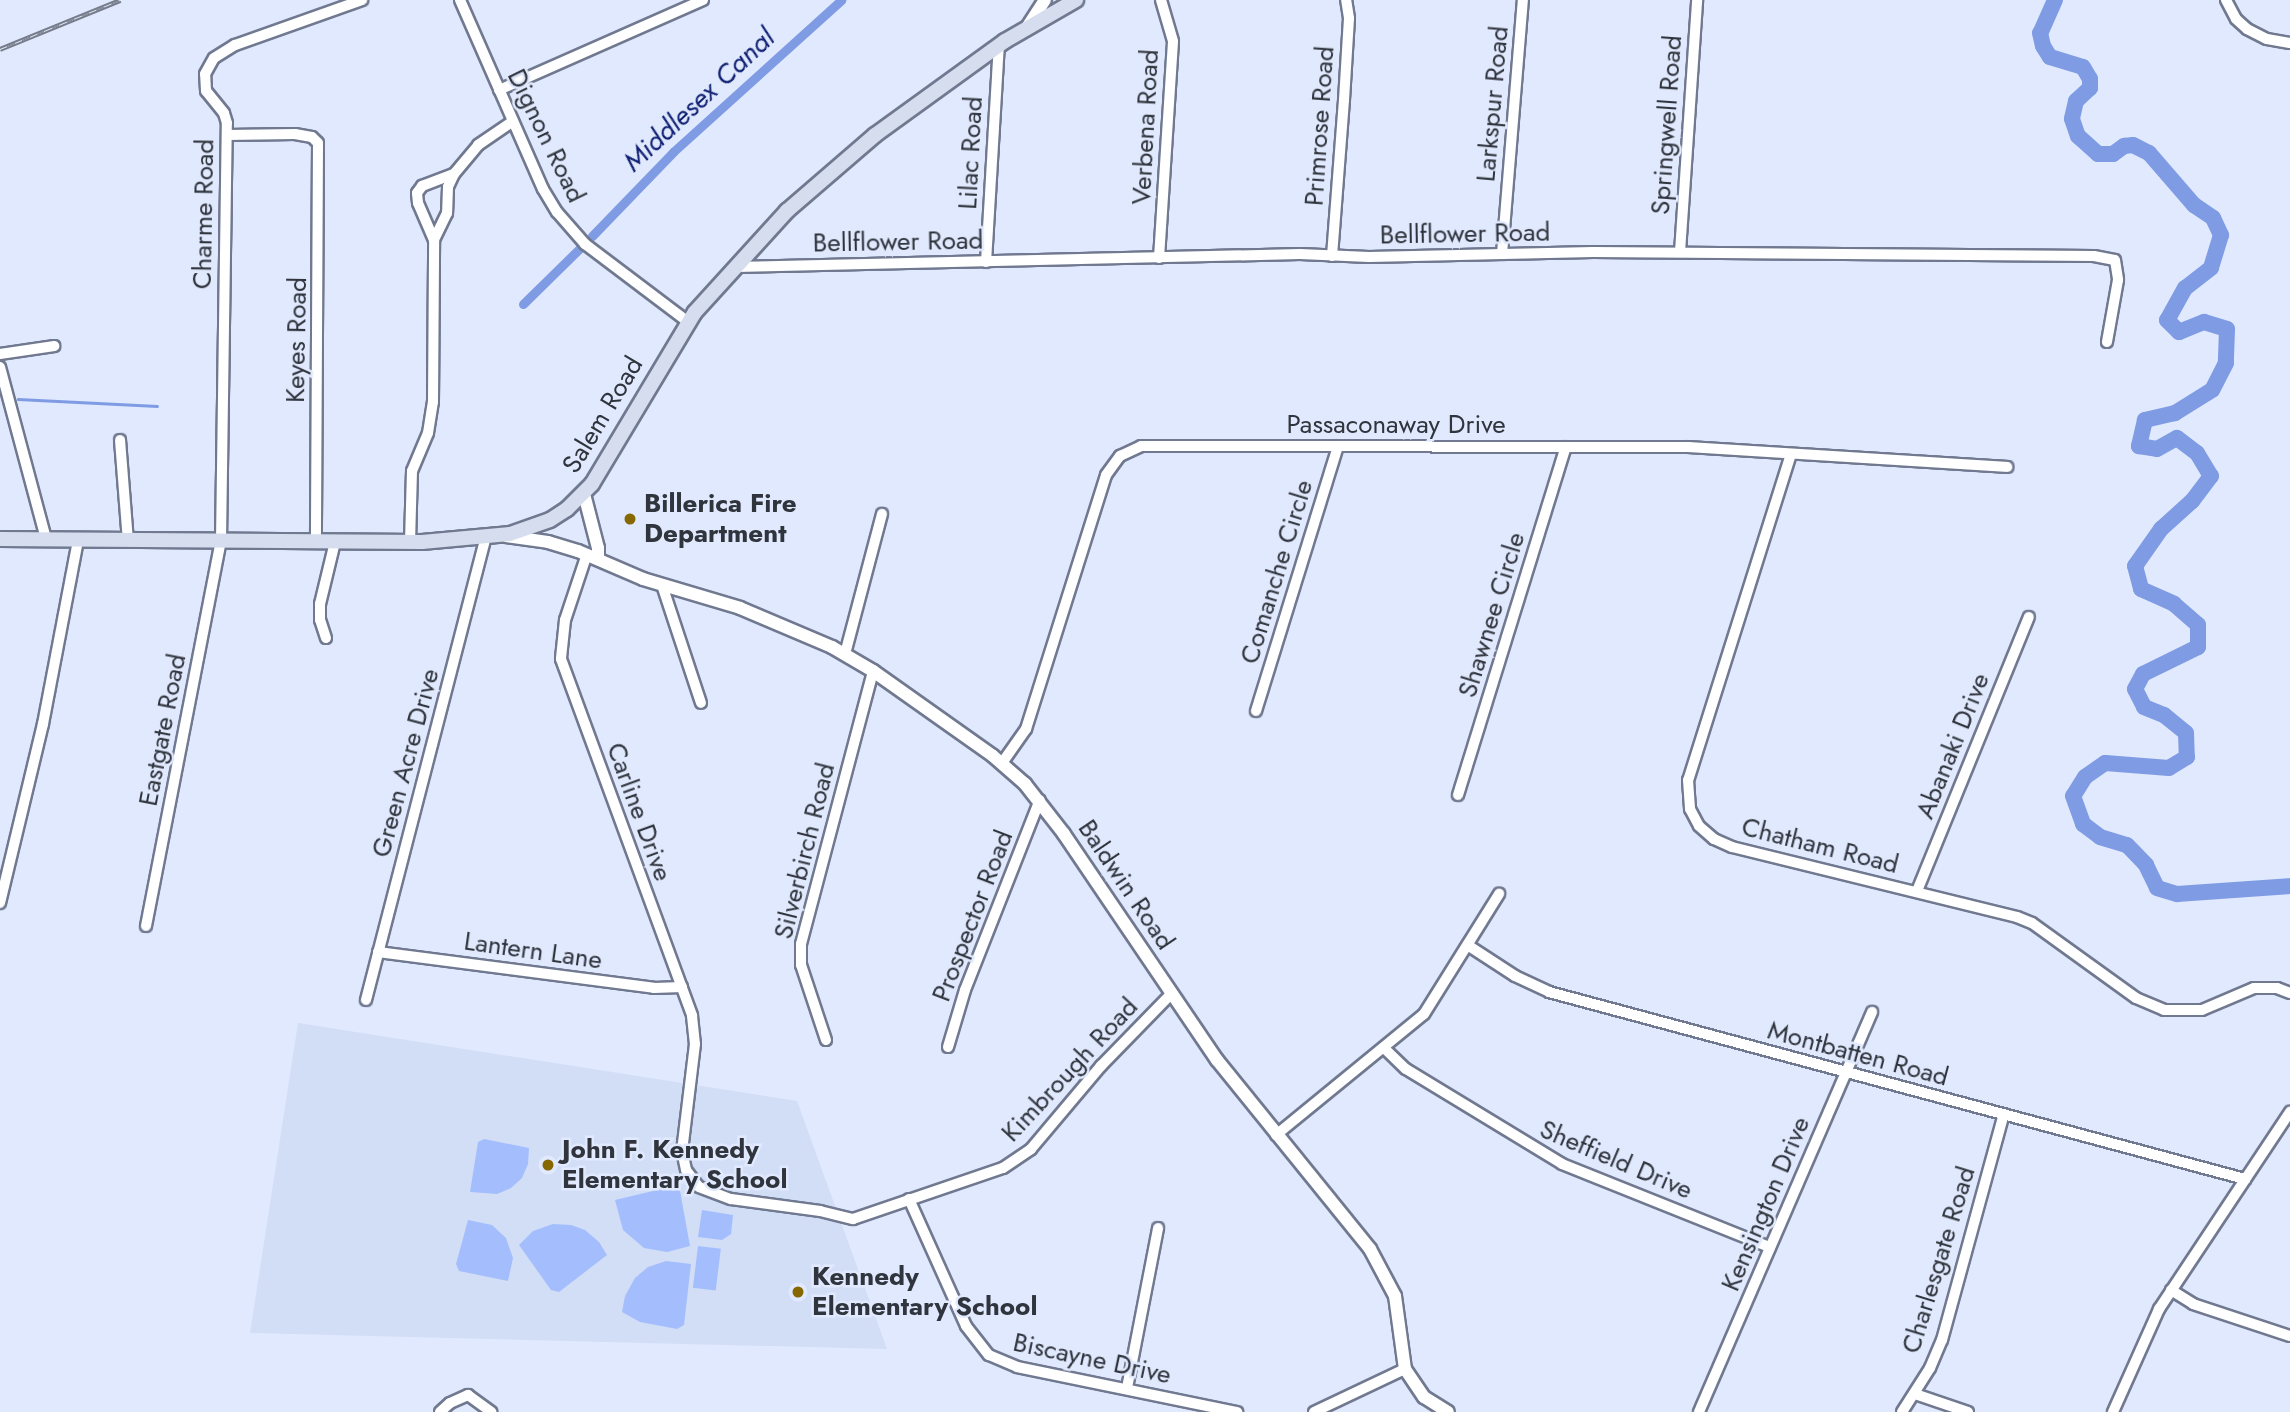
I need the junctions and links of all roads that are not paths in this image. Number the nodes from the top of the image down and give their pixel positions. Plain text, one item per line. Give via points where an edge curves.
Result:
1 (362, 0) edge
2 (460, 0) edge
3 (703, 0) edge
4 (1045, 0) edge
5 (1076, 0) edge
6 (1161, 0) edge
7 (1346, 0) edge
8 (1523, 0) edge
9 (1697, 0) edge
10 (2226, 0) edge
11 (1028, 26) junction
12 (2290, 43) edge
13 (999, 46) junction
14 (499, 90) junction
15 (513, 121) junction
16 (227, 135) junction
17 (454, 174) junction
18 (434, 240) junction
19 (1680, 252) junction
20 (1502, 254) junction
21 (1332, 256) junction
22 (1159, 258) junction
23 (986, 262) junction
24 (734, 267) junction
25 (688, 322) junction
26 (2107, 342) dead end
27 (54, 346) dead end
28 (0, 354) edge
29 (0, 367) edge
30 (120, 440) dead end
31 (1338, 446) junction
32 (1566, 447) junction
33 (1791, 454) junction
34 (2007, 467) dead end
35 (584, 494) junction
36 (882, 514) dead end
37 (489, 536) junction
38 (0, 539) edge
39 (46, 539) junction
40 (78, 540) junction
41 (128, 541) junction
42 (221, 541) junction
43 (316, 542) junction
44 (335, 542) junction
45 (410, 542) junction
46 (592, 556) junction
47 (662, 586) junction
48 (2029, 617) dead end
49 (326, 638) dead end
50 (845, 654) junction
51 (873, 671) junction
52 (701, 703) dead end
53 (1256, 711) dead end
54 (1002, 763) junction
55 (1458, 795) dead end
56 (1040, 800) junction
57 (1917, 891) junction
58 (1500, 894) dead end
59 (0, 903) edge
60 (146, 926) dead end
61 (1469, 946) junction
62 (379, 952) junction
63 (682, 986) junction
64 (2290, 993) edge
65 (1171, 994) junction
66 (366, 1000) dead end
67 (1872, 1012) dead end
68 (826, 1040) dead end
69 (947, 1047) dead end
70 (1384, 1048) junction
71 (1846, 1072) junction
72 (689, 1084) joint
73 (2290, 1112) edge
74 (2004, 1114) junction
75 (1276, 1135) junction
76 (2245, 1180) junction
77 (909, 1199) junction
78 (1158, 1228) dead end
79 (1770, 1247) junction
80 (2171, 1290) junction
81 (2290, 1336) edge
82 (1405, 1369) junction
83 (1127, 1388) junction
84 (1915, 1394) junction
85 (440, 1412) edge
86 (491, 1412) edge
87 (1237, 1412) edge
88 (1314, 1412) edge
89 (1448, 1412) edge
90 (1699, 1412) edge
91 (1902, 1412) edge
92 (1968, 1412) edge
93 (2113, 1412) edge

1 - 16 street, Charme Road via 245,41 214,58 204,86 224,113
2 - 14 street, Dignon Road
3 - 14 street
4 - 11 street
5 - 11 main road, Salem Road
6 - 22 street, Verbena Road via 1173,41
7 - 21 street, Primrose Road via 1349,18
8 - 20 street, Larkspur Road
9 - 19 street, Springwell Road
10 - 12 street via 2247,29 2267,40
11 - 13 main road, Salem Road
13 - 23 street, Lilac Road
13 - 24 main road, Salem Road via 844,159
14 - 15 street, Dignon Road
15 - 17 street via 478,145
15 - 25 street, Dignon Road via 543,189 573,233
16 - 42 street, Charme Road
16 - 43 street, Keyes Road via 284,133 316,139 319,148
17 - 18 street via 448,187 447,212
17 - 18 street via 417,192
18 - 45 street via 433,402 428,433 412,471
19 - 20 street, Bellflower Road
19 - 26 street, Bellflower Road via 2094,256 2115,260 2118,279
20 - 21 street, Bellflower Road
21 - 22 street, Bellflower Road
22 - 23 street, Bellflower Road
23 - 24 street, Bellflower Road
24 - 25 main road, Salem Road
25 - 35 main road, Salem Road
27 - 28 street
29 - 39 street
30 - 41 street
31 - 32 street, Passaconaway Drive
31 - 53 street, Comanche Circle
31 - 54 street, Passaconaway Drive via 1141,446 1120,456 1105,475 1026,729
32 - 33 street, Passaconaway Drive via 1689,447
32 - 55 street, Shawnee Circle
33 - 34 street, Passaconaway Drive
33 - 57 street, Chatham Road via 1690,771 1690,809 1699,826 1723,844
35 - 37 main road, Salem Road via 542,524
35 - 46 street via 598,548
36 - 50 street
37 - 45 main road, Salem Road
37 - 46 street, Baldwin Road via 538,540
37 - 62 street, Green Acre Drive
38 - 39 main road, Salem Road
39 - 40 main road, Salem Road
40 - 41 main road, Salem Road
40 - 59 street via 43,724
41 - 42 main road, Salem Road
42 - 43 main road, Salem Road
42 - 60 street, Eastgate Road
43 - 44 main road, Salem Road
44 - 45 main road, Salem Road
44 - 49 street via 320,604
46 - 47 street, Baldwin Road
46 - 63 street, Carline Drive via 562,633 562,665
47 - 50 street, Baldwin Road via 740,608
47 - 52 street
48 - 57 street, Abanaki Drive
50 - 51 street, Baldwin Road
51 - 54 street, Baldwin Road
51 - 68 street, Silverbirch Road via 800,944 801,965
54 - 56 street, Baldwin Road
56 - 65 street, Baldwin Road
56 - 69 street, Prospector Road
57 - 64 street, Chatham Road via 2032,923 2126,991 2164,1010 2202,1010 2254,988
58 - 61 street
61 - 70 street via 1424,1014
61 - 71 street, Montbatten Road via 1549,992
62 - 63 street, Lantern Lane via 654,988
62 - 66 street, Green Acre Drive
63 - 72 street, Carline Drive via 696,1035
65 - 75 street, Baldwin Road
65 - 77 street, Kimbrough Road via 1022,1157
67 - 71 street, Kensington Drive
70 - 75 street
70 - 79 street, Sheffield Drive via 1406,1069 1562,1164
71 - 74 street, Montbatten Road
71 - 79 street, Kensington Drive
72 - 77 street, Kimbrough Road via 683,1157 690,1177 706,1192 851,1219
73 - 76 street
74 - 76 street, Montbatten Road
74 - 84 street, Charlesgate Road via 1942,1340
75 - 82 street, Baldwin Road via 1359,1234 1386,1275 1399,1314
76 - 80 street
77 - 83 street, Biscayne Drive via 965,1326 989,1355 1017,1367
78 - 83 street
79 - 90 street, Kensington Drive
80 - 81 street via 2193,1304
80 - 93 street via 2140,1347
82 - 88 street
82 - 89 street, Baldwin Road via 1424,1397
83 - 87 street, Biscayne Drive
84 - 91 street, Charlesgate Road
84 - 92 street
85 - 86 street via 468,1395

